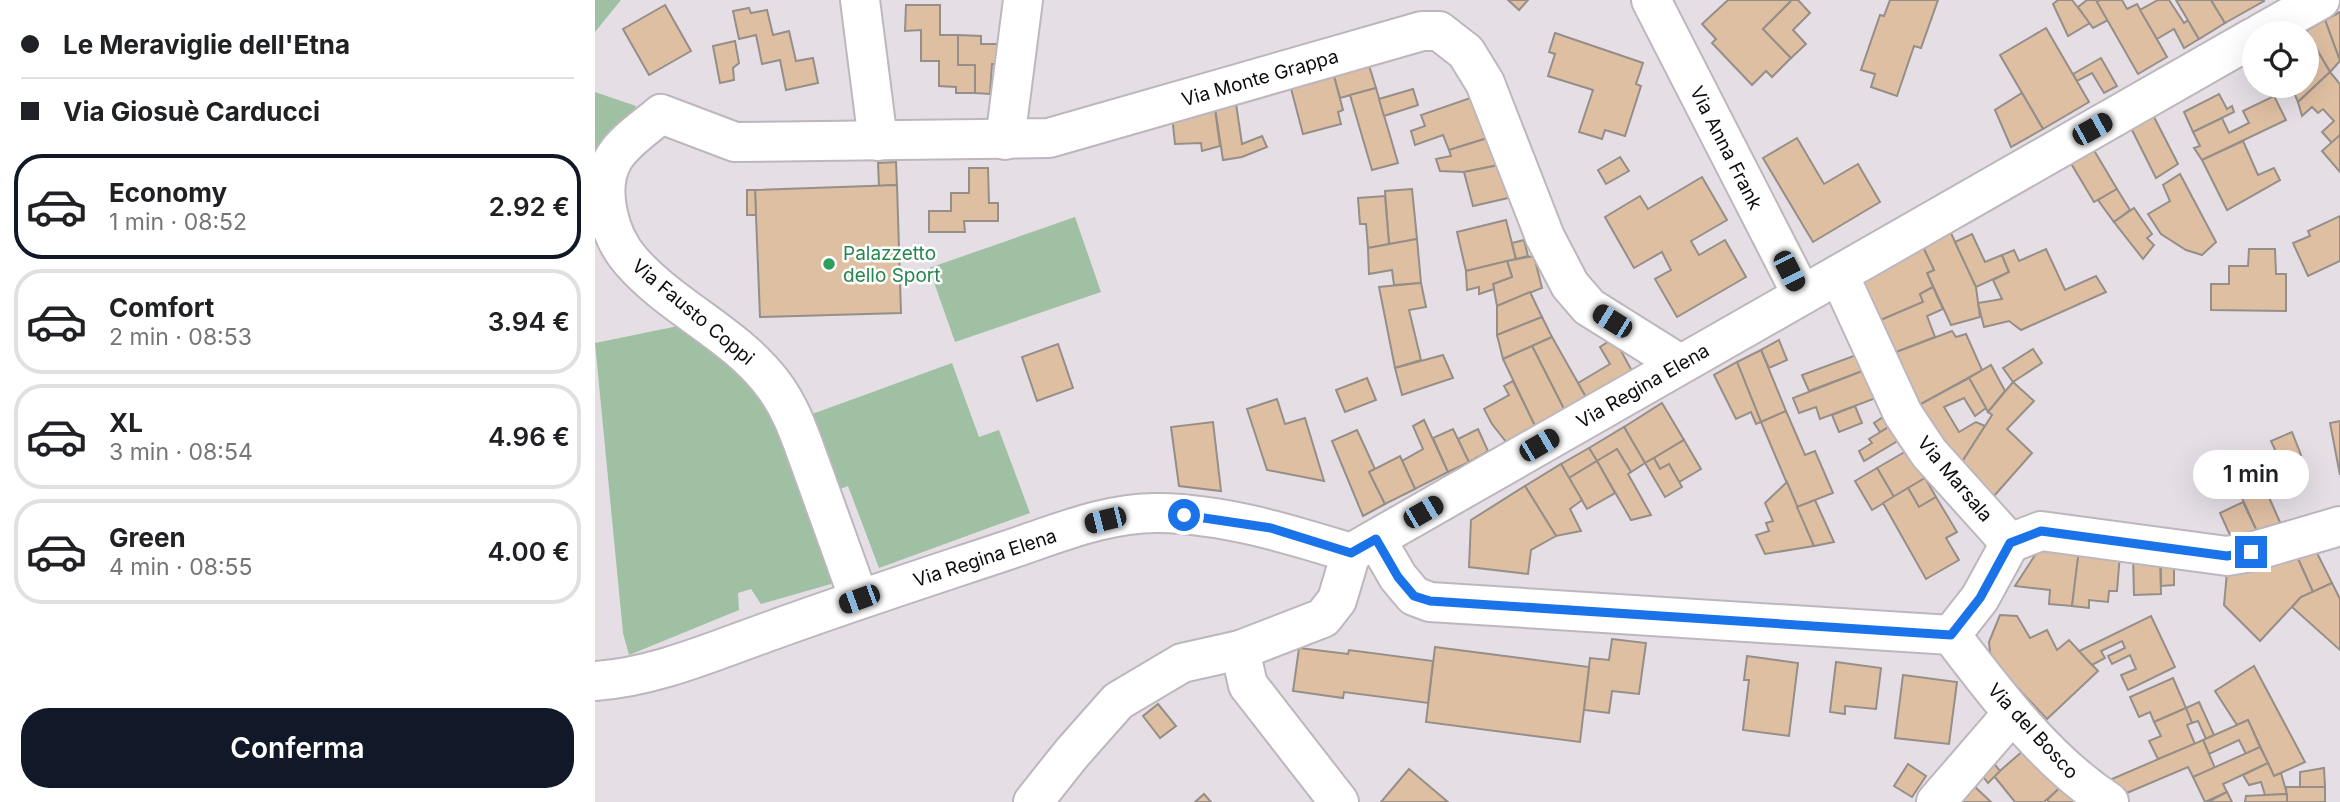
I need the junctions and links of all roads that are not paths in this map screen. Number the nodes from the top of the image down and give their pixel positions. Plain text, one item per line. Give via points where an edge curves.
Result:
1 (860, 0) edge
2 (1023, 0) edge
3 (1651, 0) edge
4 (2320, 0) edge
5 (2282, 21) edge
6 (2242, 44) edge
7 (661, 114) joint
8 (1005, 140) junction
9 (879, 141) junction
10 (1839, 275) junction
11 (1802, 295) junction
12 (1680, 364) junction
13 (2340, 526) edge
14 (2010, 543) junction
15 (1363, 546) junction
16 (859, 599) junction
17 (1951, 635) junction
18 (1240, 650) junction
19 (595, 681) edge
20 (2012, 714) junction
21 (2093, 797) edge
22 (1033, 802) edge
23 (1339, 802) edge
24 (1936, 802) edge

1 - 9 street
2 - 8 street
3 - 11 street, Via Anna Frank
4 - 5 street
6 - 10 street, Via Regina Elena
7 - 9 street, Via Monte Grappa via 735,142
7 - 16 street, Via Fausto Coppi via 614,157 606,178 605,204 615,232 630,260 747,355 772,382 791,412
8 - 9 street, Via Monte Grappa
8 - 12 street, Via Monte Grappa via 1049,138 1422,32 1439,31 1466,52 1485,83 1545,237 1570,285 1589,307
10 - 11 street, Via Regina Elena
10 - 14 street, Via Marsala via 1903,414 1929,453
11 - 12 street, Via Regina Elena
12 - 15 street, Via Regina Elena
13 - 14 street via 2227,556 2041,531
14 - 17 street via 1980,598
15 - 16 street, Via Regina Elena via 1271,528 1160,513 1130,514
15 - 17 street via 1414,596 1430,601
15 - 18 street via 1323,618
16 - 19 street, Via Regina Elena via 683,662 621,680
17 - 20 street, Via del Bosco
18 - 22 street via 1182,663 1118,701
18 - 23 street via 1248,685
20 - 21 street, Via del Bosco
20 - 24 street

